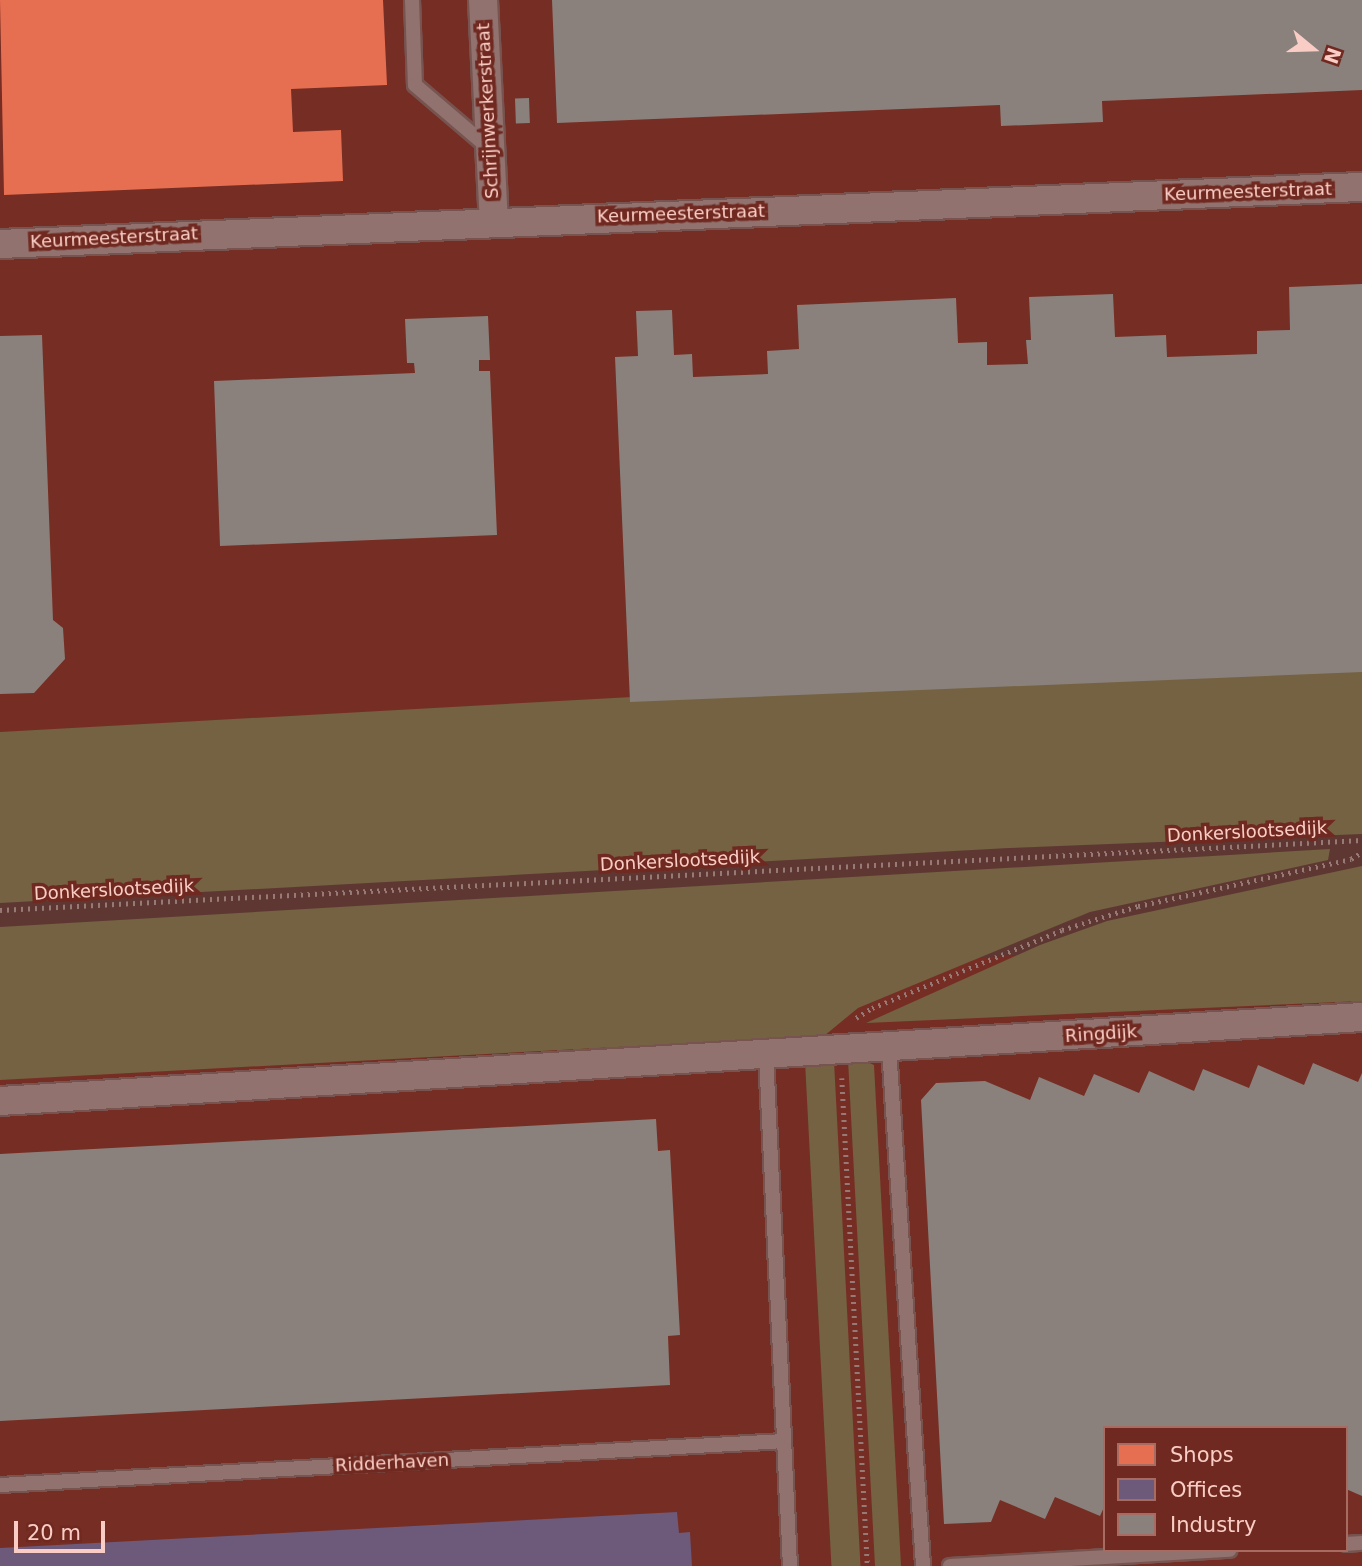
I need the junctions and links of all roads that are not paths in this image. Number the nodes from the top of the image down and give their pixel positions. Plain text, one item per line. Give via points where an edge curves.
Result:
1 (412, 0) edge
2 (483, 0) edge
3 (490, 149) junction
4 (1362, 187) edge
5 (494, 222) junction
6 (0, 244) edge
7 (1362, 1017) edge
8 (889, 1048) junction
9 (766, 1054) junction
10 (0, 1101) edge
11 (784, 1441) junction
12 (0, 1485) edge
13 (1195, 1552) edge
14 (790, 1566) edge
15 (923, 1566) edge
16 (950, 1566) edge

1 - 3 lane via 415,85
2 - 3 street, Schrijnwerkerstraat
3 - 5 street, Schrijnwerkerstraat
4 - 5 street, Keurmeesterstraat
5 - 6 street, Keurmeesterstraat
7 - 8 street, Ringdijk
8 - 9 street, Ringdijk
8 - 15 lane
9 - 10 street
9 - 11 lane
11 - 12 lane, Ridderhaven
11 - 14 lane
13 - 16 lane

